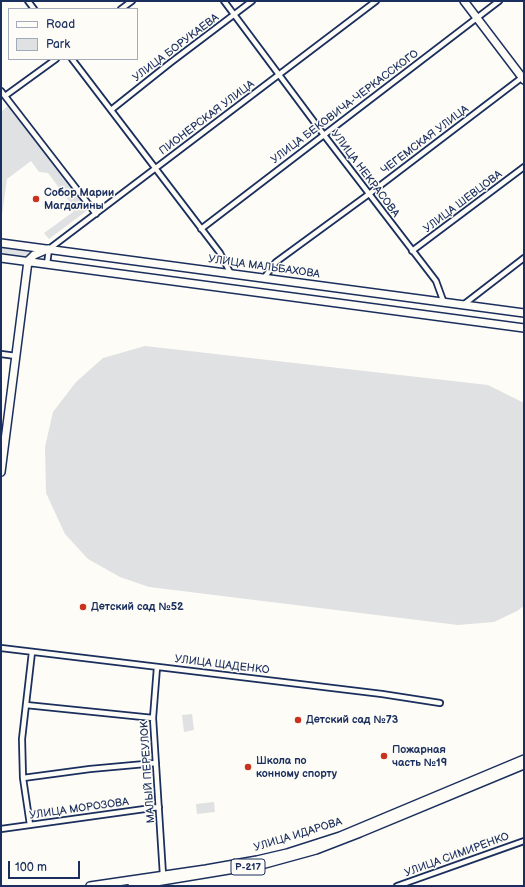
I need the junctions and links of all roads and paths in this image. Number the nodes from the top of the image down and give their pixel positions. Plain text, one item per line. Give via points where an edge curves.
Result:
1 (132, 1) edge
2 (224, 1) edge
3 (252, 1) edge
4 (376, 1) edge
5 (464, 1) edge
6 (499, 1) edge
7 (122, 8) edge
8 (234, 15) junction
9 (477, 18) junction
10 (55, 60) edge
11 (73, 60) edge
12 (279, 74) junction
13 (523, 78) edge
14 (1, 91) edge
15 (5, 96) junction
16 (111, 110) junction
17 (324, 135) junction
18 (524, 167) edge
19 (156, 169) junction
20 (369, 194) junction
21 (96, 214) junction
22 (201, 229) junction
23 (1, 243) edge
24 (31, 247) junction
25 (49, 249) junction
26 (412, 251) junction
27 (34, 255) junction
28 (1, 258) edge
29 (524, 258) edge
30 (28, 262) junction
31 (47, 264) junction
32 (231, 274) junction
33 (264, 278) junction
34 (444, 303) junction
35 (463, 305) junction
36 (524, 313) edge
37 (524, 328) edge
38 (1, 354) edge
39 (16, 356) junction
40 (1, 472) edge
41 (1, 648) edge
42 (32, 652) junction
43 (157, 667) junction
44 (440, 703) dead end
45 (26, 705) junction
46 (153, 718) junction
47 (524, 759) edge
48 (156, 763) junction
49 (524, 765) edge
50 (23, 778) junction
51 (159, 806) junction
52 (30, 825) junction
53 (1, 829) edge
54 (524, 840) edge
55 (163, 875) junction
56 (90, 886) edge
57 (132, 886) edge
58 (397, 886) edge

1 - 7 street
2 - 8 street, УЛИЦА НЕКРАСОВА
3 - 8 street, УЛИЦА БОРУКАЕВА
4 - 12 street, ПИОНЕРСКАЯ УЛИЦА
5 - 9 main road
6 - 9 street, УЛИЦА БЕКОВИЧА-ЧЕРКАССКОГО
8 - 12 street, УЛИЦА НЕКРАСОВА
8 - 16 street, УЛИЦА БОРУКАЕВА
9 - 13 main road
9 - 17 street, УЛИЦА БЕКОВИЧА-ЧЕРКАССКОГО
10 - 15 street
11 - 16 street
12 - 17 street, УЛИЦА НЕКРАСОВА
12 - 19 street, ПИОНЕРСКАЯ УЛИЦА
13 - 20 street, ЧЕГЕМСКАЯ УЛИЦА
14 - 15 street
15 - 21 street
16 - 19 street
17 - 20 street, УЛИЦА НЕКРАСОВА
17 - 22 street, УЛИЦА БЕКОВИЧА-ЧЕРКАССКОГО
18 - 26 street, УЛИЦА ШЕВЦОВА
19 - 21 street, ПИОНЕРСКАЯ УЛИЦА
19 - 22 street
20 - 26 street, УЛИЦА НЕКРАСОВА
20 - 33 street, ЧЕГЕМСКАЯ УЛИЦА via 276,262
21 - 25 street, ПИОНЕРСКАЯ УЛИЦА
22 - 32 street via 220,253
23 - 24 main road, УЛИЦА МАЛЬБАХОВА
24 - 25 main road, УЛИЦА МАЛЬБАХОВА
24 - 27 main road
25 - 27 main road
25 - 31 street
25 - 32 main road, УЛИЦА МАЛЬБАХОВА
26 - 34 street, УЛИЦА НЕКРАСОВА via 436,281
27 - 30 main road
28 - 30 main road
29 - 35 street
30 - 31 main road
30 - 39 main road
31 - 37 main road
32 - 33 main road, УЛИЦА МАЛЬБАХОВА
33 - 34 main road, УЛИЦА МАЛЬБАХОВА
34 - 35 main road, УЛИЦА МАЛЬБАХОВА
35 - 36 main road, УЛИЦА МАЛЬБАХОВА
38 - 39 street
39 - 40 main road
41 - 42 street, УЛИЦА ЩАДЕНКО
42 - 43 street, УЛИЦА ЩАДЕНКО
42 - 45 street
43 - 44 street, УЛИЦА ЩАДЕНКО
43 - 46 street, МАЛЫЙ ПЕРЕУЛОК
45 - 46 street
45 - 50 street via 22,739
46 - 48 street, МАЛЫЙ ПЕРЕУЛОК
47 - 55 main road, УЛИЦА ИДАРОВА / Р-217 via 327,840 287,853
48 - 50 street
48 - 51 street, МАЛЫЙ ПЕРЕУЛОК
49 - 57 main road, УЛИЦА ИДАРОВА / Р-217 via 316,850 265,864
50 - 52 street
51 - 52 street, УЛИЦА МОРОЗОВА
51 - 55 street, МАЛЫЙ ПЕРЕУЛОК
52 - 53 street, УЛИЦА МОРОЗОВА
54 - 58 street, УЛИЦА СИМИРЕНКО
55 - 56 main road, УЛИЦА ИДАРОВА / Р-217

